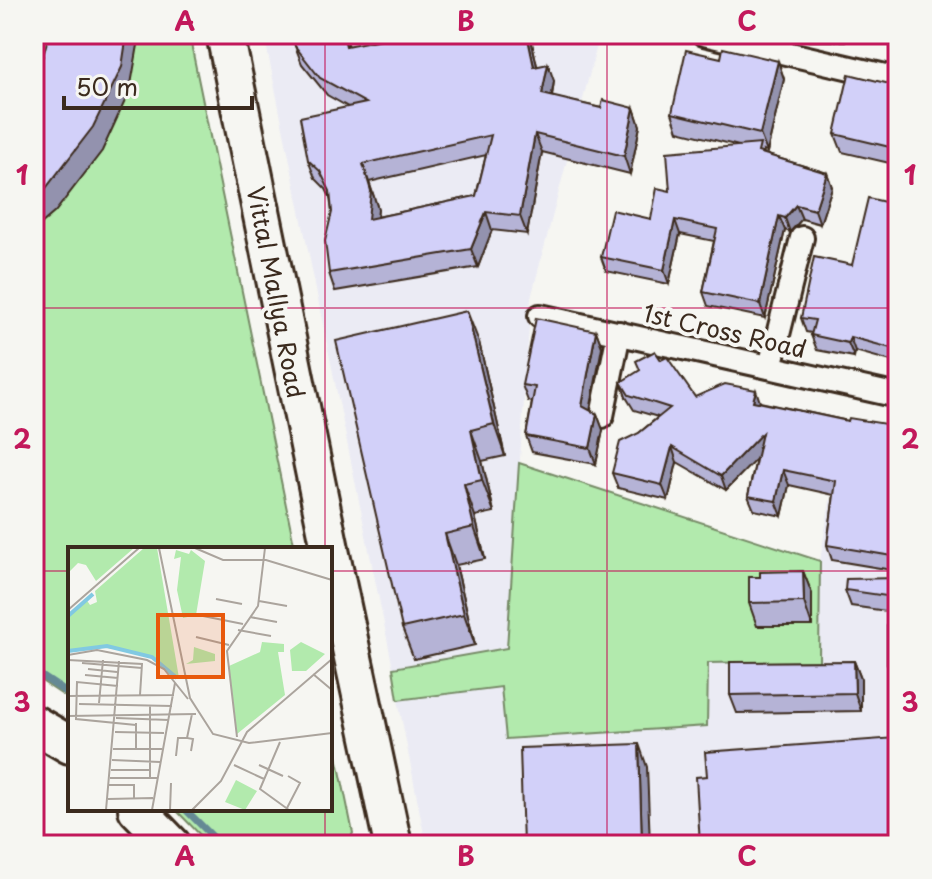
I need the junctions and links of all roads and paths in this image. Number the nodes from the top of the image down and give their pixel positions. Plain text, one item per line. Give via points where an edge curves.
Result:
1 (225, 34) edge
2 (704, 34) edge
3 (898, 79) edge
4 (802, 238) dead end
5 (540, 316) edge
6 (619, 333) junction
7 (770, 367) junction
8 (898, 396) edge
9 (602, 416) dead end
10 (329, 547) edge
11 (332, 560) edge
12 (34, 724) edge
13 (68, 744) edge
14 (139, 811) edge
15 (388, 841) edge
16 (172, 845) edge

1 - 10 main road, Vittal Mallya Road
2 - 3 street
4 - 7 street
5 - 6 street, 1st Cross Road
6 - 7 street, 1st Cross Road
6 - 9 street
7 - 8 street, 1st Cross Road
11 - 15 main road, Vittal Mallya Road
12 - 13 main road
14 - 16 main road

